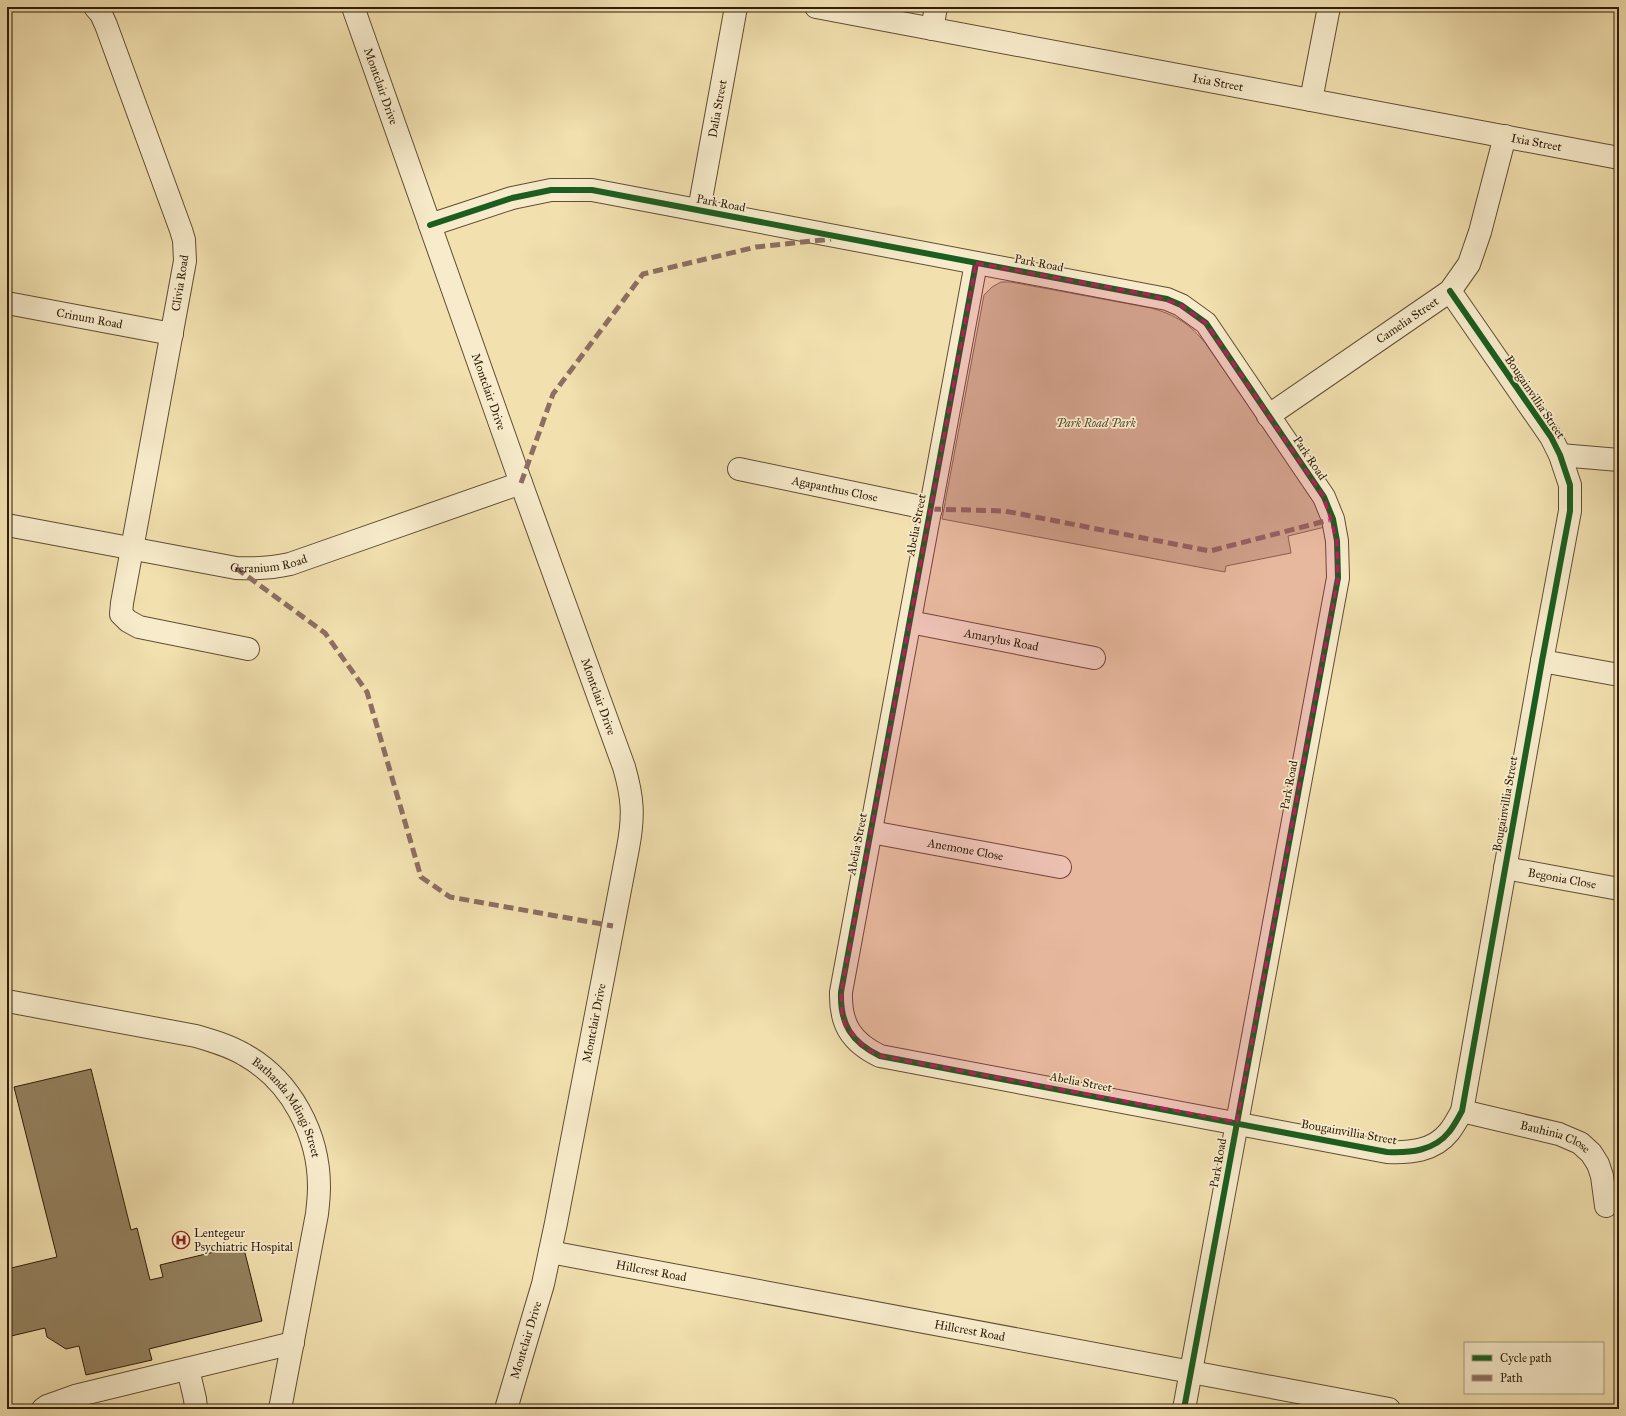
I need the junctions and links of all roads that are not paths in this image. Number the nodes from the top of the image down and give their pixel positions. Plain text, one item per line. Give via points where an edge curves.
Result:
1 (95, 7) edge
2 (353, 7) edge
3 (736, 7) edge
4 (816, 7) edge
5 (936, 7) edge
6 (1329, 7) edge
7 (932, 29) junction
8 (1312, 100) junction
9 (1505, 136) junction
10 (1619, 158) edge
11 (699, 210) junction
12 (430, 225) junction
13 (976, 263) junction
14 (1450, 291) junction
15 (7, 303) edge
16 (172, 334) junction
17 (1268, 416) junction
18 (1560, 455) junction
19 (1619, 460) edge
20 (739, 469) dead end
21 (522, 483) junction
22 (931, 509) junction
23 (7, 525) edge
24 (132, 549) junction
25 (910, 622) junction
26 (248, 649) dead end
27 (1094, 658) dead end
28 (1542, 661) junction
29 (1619, 675) edge
30 (871, 832) junction
31 (1060, 867) dead end
32 (1505, 868) junction
33 (1619, 889) edge
34 (7, 1001) edge
35 (1462, 1111) junction
36 (1237, 1122) junction
37 (1606, 1206) dead end
38 (550, 1252) junction
39 (292, 1343) junction
40 (188, 1369) junction
41 (1191, 1372) junction
42 (43, 1409) edge
43 (196, 1409) edge
44 (280, 1409) edge
45 (506, 1409) edge
46 (1184, 1409) edge
47 (1389, 1409) edge

1 - 16 street, Clivia Road via 106,24 184,240 185,261
2 - 12 street, Montclair Drive
3 - 11 street, Dalia Street
4 - 7 street, Ixia Street
5 - 7 street
6 - 8 street
7 - 8 street, Ixia Street
8 - 9 street, Ixia Street
9 - 10 street, Ixia Street
9 - 14 street, Camelia Street via 1469,264
11 - 12 street, Park Road via 592,190 551,190 512,198
11 - 13 street, Park Road
12 - 21 street, Montclair Drive
13 - 17 street, Park Road via 1151,295 1181,305 1206,323
13 - 22 street, Abelia Street
14 - 17 street, Camelia Street
14 - 18 street, Bougainvillia Street via 1551,437
15 - 16 street, Crinum Road
16 - 24 street, Clivia Road
17 - 36 street, Park Road via 1324,497 1333,519 1337,541 1338,578
18 - 19 street
18 - 28 street, Bougainvillia Street via 1570,485 1570,511
20 - 22 street, Agapanthus Close
21 - 24 street, Geranium Road via 290,564 272,568 236,568
21 - 38 street, Montclair Drive via 624,767 632,804 628,848
22 - 25 street, Abelia Street
23 - 24 street, Geranium Road
24 - 26 street, Clivia Road via 121,614 128,621 139,627
25 - 27 street, Amarylus Road
25 - 30 street, Abelia Street
28 - 29 street
28 - 32 street, Bougainvillia Street
30 - 31 street, Anemone Close
30 - 36 street, Abelia Street via 840,1004 846,1027 866,1050 880,1056
32 - 33 street, Begonia Close
32 - 35 street, Bougainvillia Street
34 - 39 street, Bathanda Mdingi Street via 196,1036 221,1043 245,1055 266,1070 284,1088 299,1110 310,1134 317,1160 320,1187
35 - 36 street, Bougainvillia Street via 1449,1132 1436,1144 1419,1151 1403,1153
35 - 37 street, Bauhinia Close via 1558,1134 1580,1143 1598,1164
36 - 41 street, Park Road
38 - 41 street, Hillcrest Road
38 - 45 street, Montclair Drive
39 - 40 street
39 - 44 street, Bathanda Mdingi Street
40 - 42 street via 75,1396
40 - 43 street via 196,1398
41 - 46 street, Park Road
41 - 47 street, Hillcrest Road

